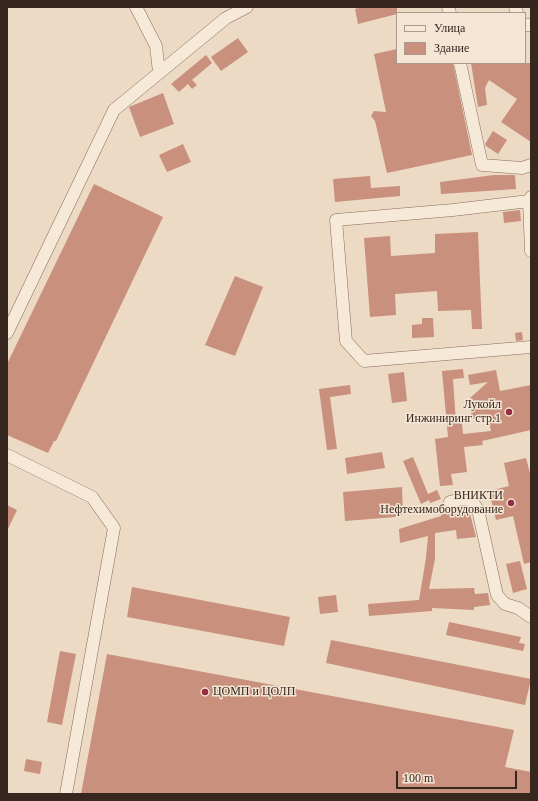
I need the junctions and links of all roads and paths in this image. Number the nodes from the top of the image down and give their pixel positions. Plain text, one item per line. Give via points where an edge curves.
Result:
1 (136, 7) edge
2 (247, 7) edge
3 (460, 64) edge
4 (159, 72) junction
5 (531, 165) edge
6 (530, 199) edge
7 (531, 251) edge
8 (7, 333) edge
9 (531, 347) edge
10 (7, 455) edge
11 (450, 502) dead end
12 (531, 617) edge
13 (66, 794) edge

1 - 4 lane via 156,46
2 - 4 lane via 226,18
3 - 5 lane via 482,165 522,168
4 - 8 lane via 114,110
6 - 7 lane
6 - 9 lane via 453,210 336,220 346,341 364,361
10 - 13 lane via 92,497 114,528
11 - 12 lane via 471,500 478,510 497,595 505,604 518,608

